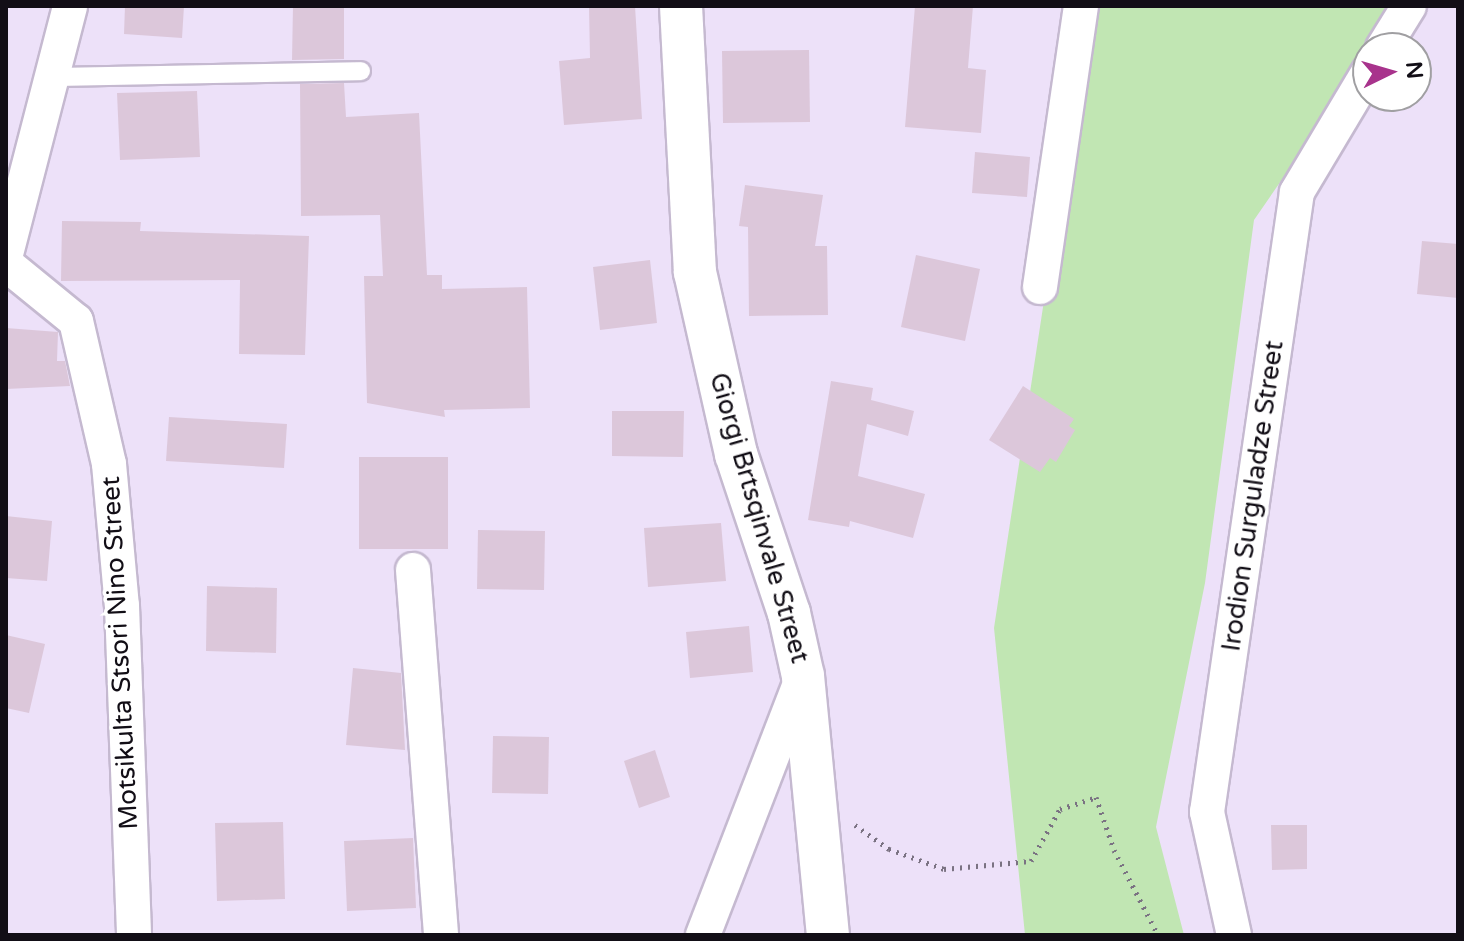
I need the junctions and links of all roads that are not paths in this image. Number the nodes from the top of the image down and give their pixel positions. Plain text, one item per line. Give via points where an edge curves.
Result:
1 (70, 6) edge
2 (681, 6) edge
3 (1081, 6) edge
4 (1409, 6) edge
5 (1393, 32) edge
6 (361, 71) dead end
7 (52, 77) junction
8 (1352, 100) edge
9 (6, 254) edge
10 (6, 264) edge
11 (1040, 287) dead end
12 (413, 570) dead end
13 (803, 676) junction
14 (134, 935) edge
15 (441, 935) edge
16 (703, 935) edge
17 (828, 935) edge
18 (1234, 935) edge

1 - 7 street
2 - 13 street, Giorgi Brtsqinvale Street via 695,272 736,454 789,613
3 - 11 street
4 - 5 street
6 - 7 lane
7 - 9 street
8 - 18 street, Irodion Surguladze Street via 1297,192 1207,812
10 - 14 street, Motsikulta Stsori Nino Street via 76,321 109,464 122,606
12 - 15 street
13 - 16 street
13 - 17 street, Giorgi Brtsqinvale Street

